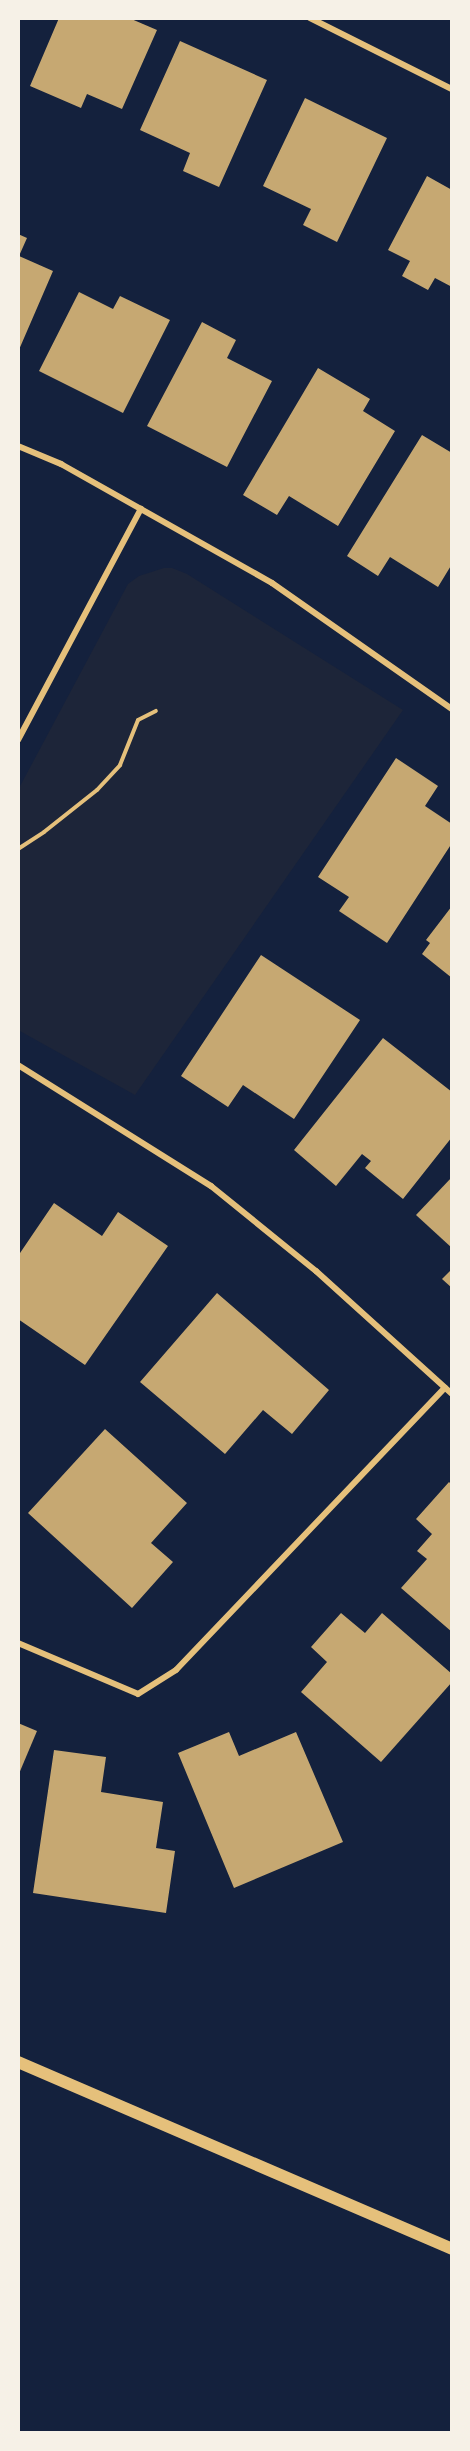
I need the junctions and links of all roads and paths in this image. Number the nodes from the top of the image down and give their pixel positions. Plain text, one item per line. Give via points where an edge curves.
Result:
1 (310, 18) edge
2 (452, 89) edge
3 (18, 446) edge
4 (141, 509) junction
5 (452, 709) edge
6 (156, 711) dead end
7 (18, 740) edge
8 (18, 849) edge
9 (18, 1065) edge
10 (446, 1388) junction
11 (452, 1394) edge
12 (18, 1643) edge
13 (18, 2062) edge
14 (452, 2249) edge

1 - 2 street
3 - 4 street via 61,464
4 - 5 street via 272,583
4 - 7 street
6 - 8 path via 138,720 120,765 97,790
9 - 10 street via 211,1186 316,1271
10 - 11 street
10 - 12 street via 176,1670 138,1694
13 - 14 main road

